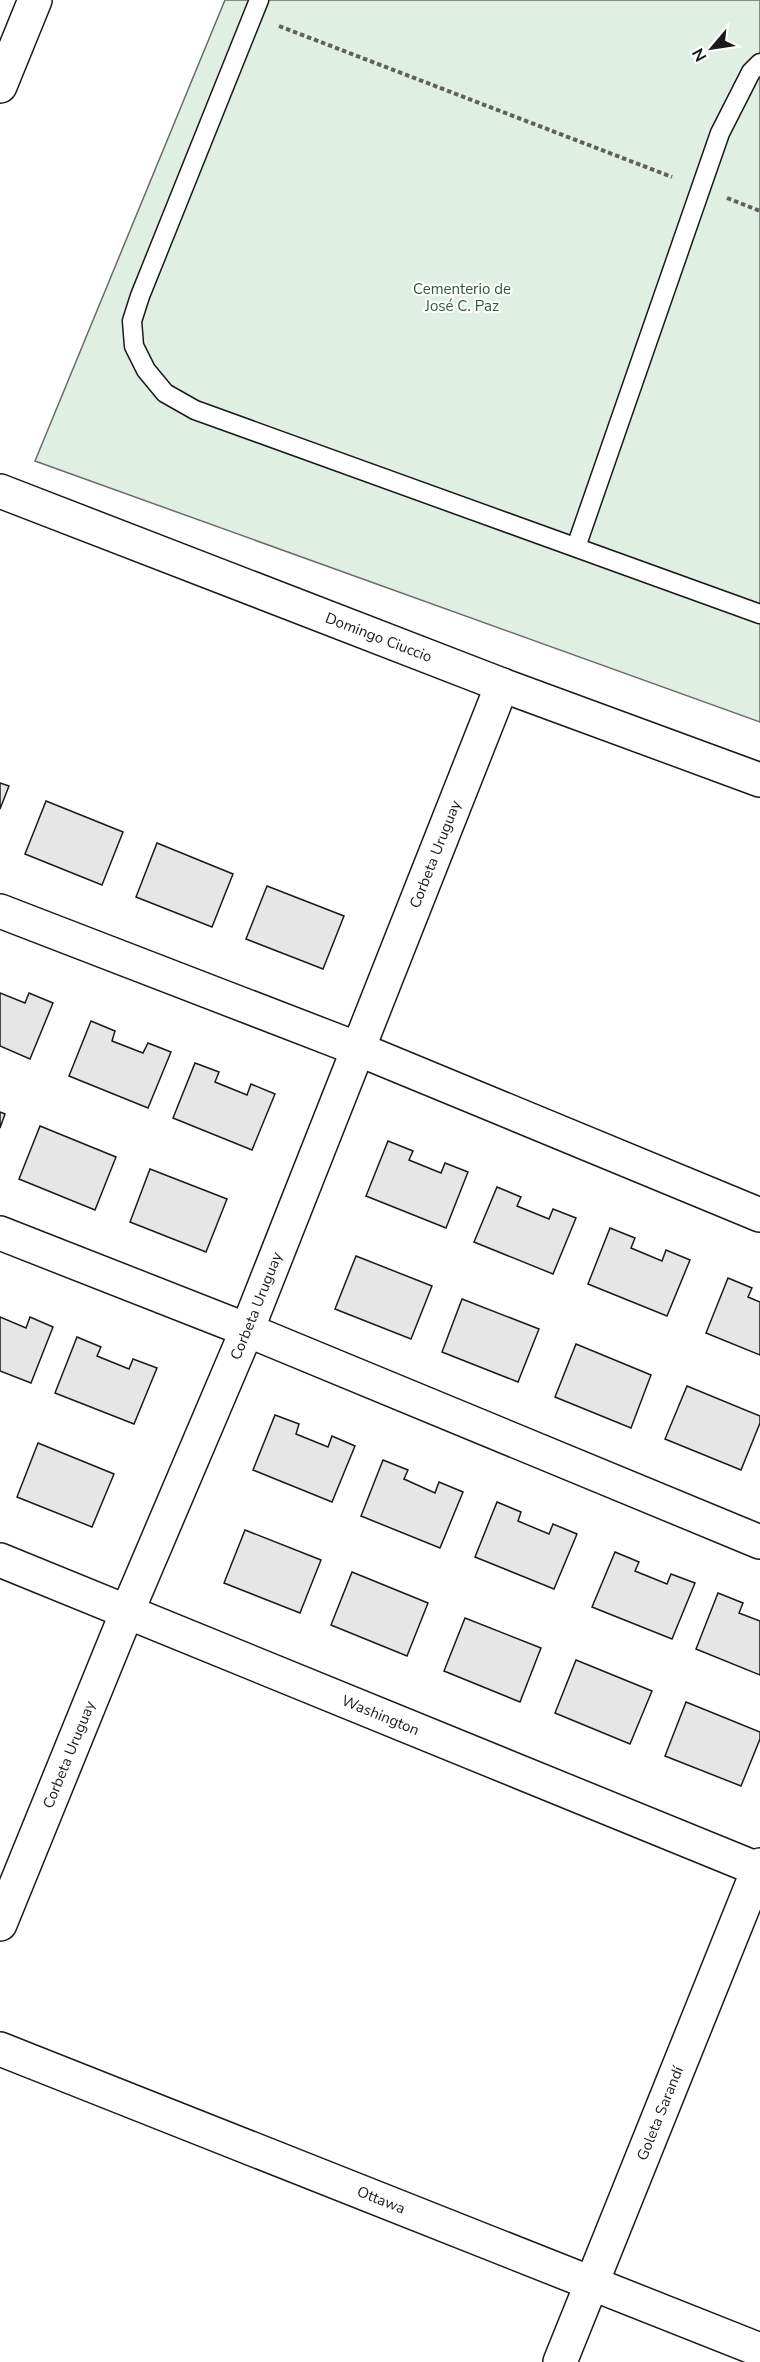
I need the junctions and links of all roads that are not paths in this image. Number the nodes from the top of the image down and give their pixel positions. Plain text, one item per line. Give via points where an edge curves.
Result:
1 (35, 0) edge
2 (256, 8) edge
3 (760, 63) edge
4 (0, 86) edge
5 (0, 491) edge
6 (576, 547) junction
7 (760, 614) edge
8 (502, 685) junction
9 (760, 780) edge
10 (0, 911) edge
11 (358, 1049) junction
12 (760, 1215) edge
13 (0, 1233) edge
14 (247, 1330) junction
15 (760, 1542) edge
16 (0, 1560) edge
17 (127, 1612) junction
18 (759, 1868) edge
19 (0, 1924) edge
20 (0, 2049) edge
21 (592, 2282) junction
22 (760, 2350) edge
23 (560, 2362) edge

1 - 4 street
2 - 6 lane via 132,321 134,346 146,370 165,393 195,410
3 - 6 lane via 751,72 720,133
5 - 8 street, Domingo Ciuccio
6 - 7 lane
8 - 9 street, Domingo Ciuccio
8 - 11 street, Corbeta Uruguay
10 - 11 street
11 - 12 street
11 - 14 street, Corbeta Uruguay
13 - 14 street
14 - 15 street
14 - 17 street, Corbeta Uruguay
16 - 17 street, Washington
17 - 18 street, Washington
17 - 19 street, Corbeta Uruguay
18 - 21 street, Goleta Sarandí
20 - 21 street, Ottawa
21 - 22 street, Ottawa
21 - 23 street, Goleta Sarandí

